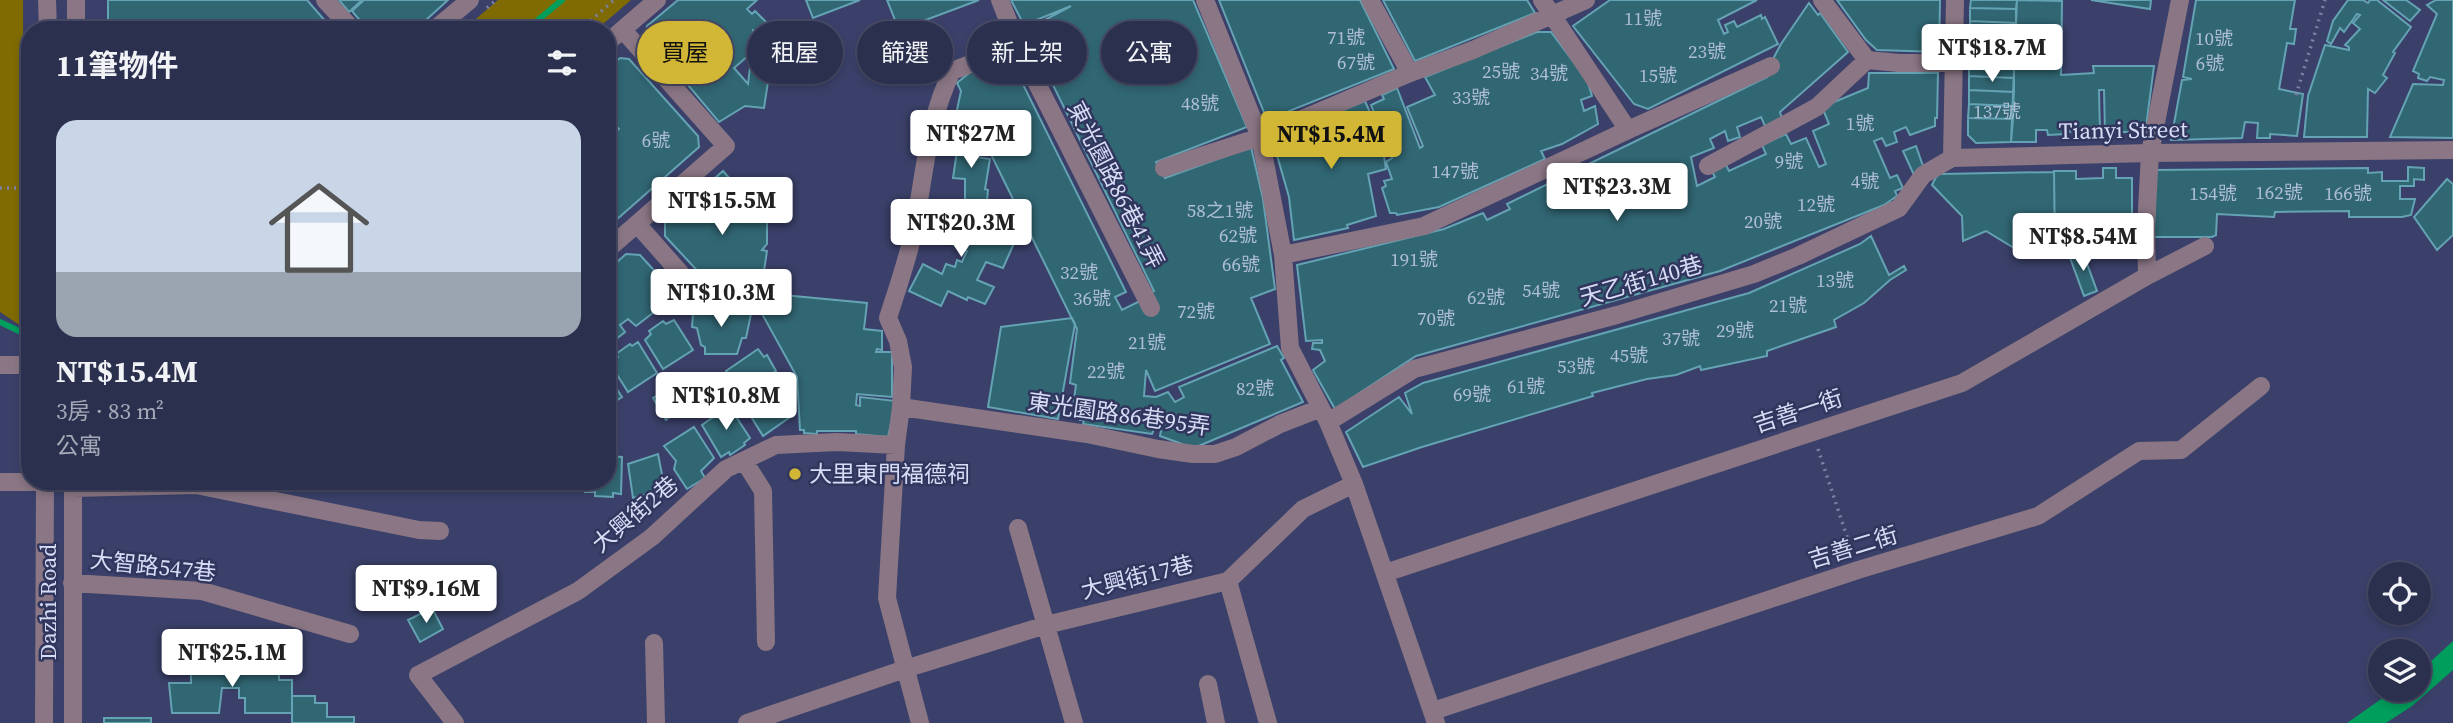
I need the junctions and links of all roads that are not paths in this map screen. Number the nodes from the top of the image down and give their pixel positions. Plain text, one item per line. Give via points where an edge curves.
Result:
1 (47, 0) edge
2 (76, 0) edge
3 (325, 0) edge
4 (470, 0) edge
5 (657, 0) edge
6 (1000, 0) edge
7 (1205, 0) edge
8 (1370, 0) edge
9 (1542, 0) edge
10 (1586, 0) edge
11 (1822, 0) edge
12 (1955, 0) edge
13 (2180, 0) edge
14 (1553, 15) junction
15 (48, 21) edge
16 (76, 21) edge
17 (345, 21) edge
18 (445, 21) edge
19 (1008, 21) edge
20 (623, 30) junction
21 (616, 36) edge
22 (1867, 60) junction
23 (1954, 63) junction
24 (967, 65) edge
25 (1771, 66) dead end
26 (1410, 73) junction
27 (1037, 84) edge
28 (1628, 130) junction
29 (1260, 137) junction
30 (2453, 150) edge
31 (2150, 153) junction
32 (1952, 158) junction
33 (1708, 166) dead end
34 (1164, 168) dead end
35 (637, 224) junction
36 (616, 242) edge
37 (2205, 246) dead end
38 (1283, 255) junction
39 (2147, 276) junction
40 (698, 293) dead end
41 (1151, 308) dead end
42 (0, 365) edge
43 (21, 365) edge
44 (2261, 386) dead end
45 (901, 407) junction
46 (1325, 415) junction
47 (896, 445) junction
48 (744, 461) junction
49 (0, 482) edge
50 (21, 482) edge
51 (1354, 484) junction
52 (45, 490) edge
53 (73, 490) edge
54 (222, 490) edge
55 (1018, 528) dead end
56 (440, 531) dead end
57 (1385, 573) junction
58 (1228, 581) junction
59 (72, 583) junction
60 (1046, 625) junction
61 (350, 634) dead end
62 (766, 642) dead end
63 (654, 643) dead end
64 (905, 669) junction
65 (1208, 684) dead end
66 (1434, 717) edge
67 (73, 722) edge
68 (44, 723) edge
69 (51, 723) edge
70 (455, 723) edge
71 (656, 723) edge
72 (747, 723) edge
73 (920, 723) edge
74 (1074, 723) edge
75 (1216, 723) edge
76 (1268, 723) edge

1 - 15 street
2 - 16 street
3 - 17 street
4 - 18 street
5 - 20 street
6 - 19 street, 東光園路86巷41弄
7 - 29 street
8 - 26 street
9 - 14 street
10 - 14 street
11 - 22 street
12 - 23 street
13 - 31 street
14 - 26 street
14 - 28 street
20 - 21 street
20 - 35 street via 726,146
22 - 23 street
22 - 33 street via 1817,107
23 - 32 street
24 - 45 street via 952,71 939,98 914,232 888,318 903,367
25 - 28 street
26 - 29 street
27 - 41 street, 東光園路86巷41弄
28 - 38 street via 1424,226
29 - 34 street
29 - 38 street
30 - 31 street, Tianyi Street
31 - 32 street, Tianyi Street
31 - 39 street
32 - 46 street, 天乙街140巷 via 1923,175 1899,208 1798,256 1617,315 1414,369
35 - 36 street
35 - 40 street
37 - 39 street, 吉善一街
38 - 46 street via 1290,348
39 - 57 street, 吉善一街 via 1962,383
42 - 43 street
44 - 66 street, 吉善二街 via 2181,450 2139,451 2038,516 1858,570
45 - 46 street, 東光園路86巷95弄 via 1193,454 1215,454 1280,424
45 - 47 street
46 - 51 street
47 - 48 street, 大興街2巷 via 776,445
47 - 64 street via 887,598
48 - 62 street via 763,491
48 - 70 street, 大興街2巷 via 726,469 652,537 578,591 418,675
49 - 50 street
51 - 57 street
51 - 58 street, 大興街17巷 via 1303,509
52 - 68 street, Dazhi Road
53 - 59 street, Dazhi Road
54 - 56 street
55 - 60 street
57 - 66 street
58 - 60 street, 大興街17巷
58 - 76 street
59 - 61 street, 大智路547巷 via 202,591
59 - 67 street, Dazhi Road
60 - 64 street, 大興街17巷
60 - 74 street
63 - 71 street
64 - 72 street, 大興街17巷
64 - 73 street
65 - 75 street
67 - 69 street

